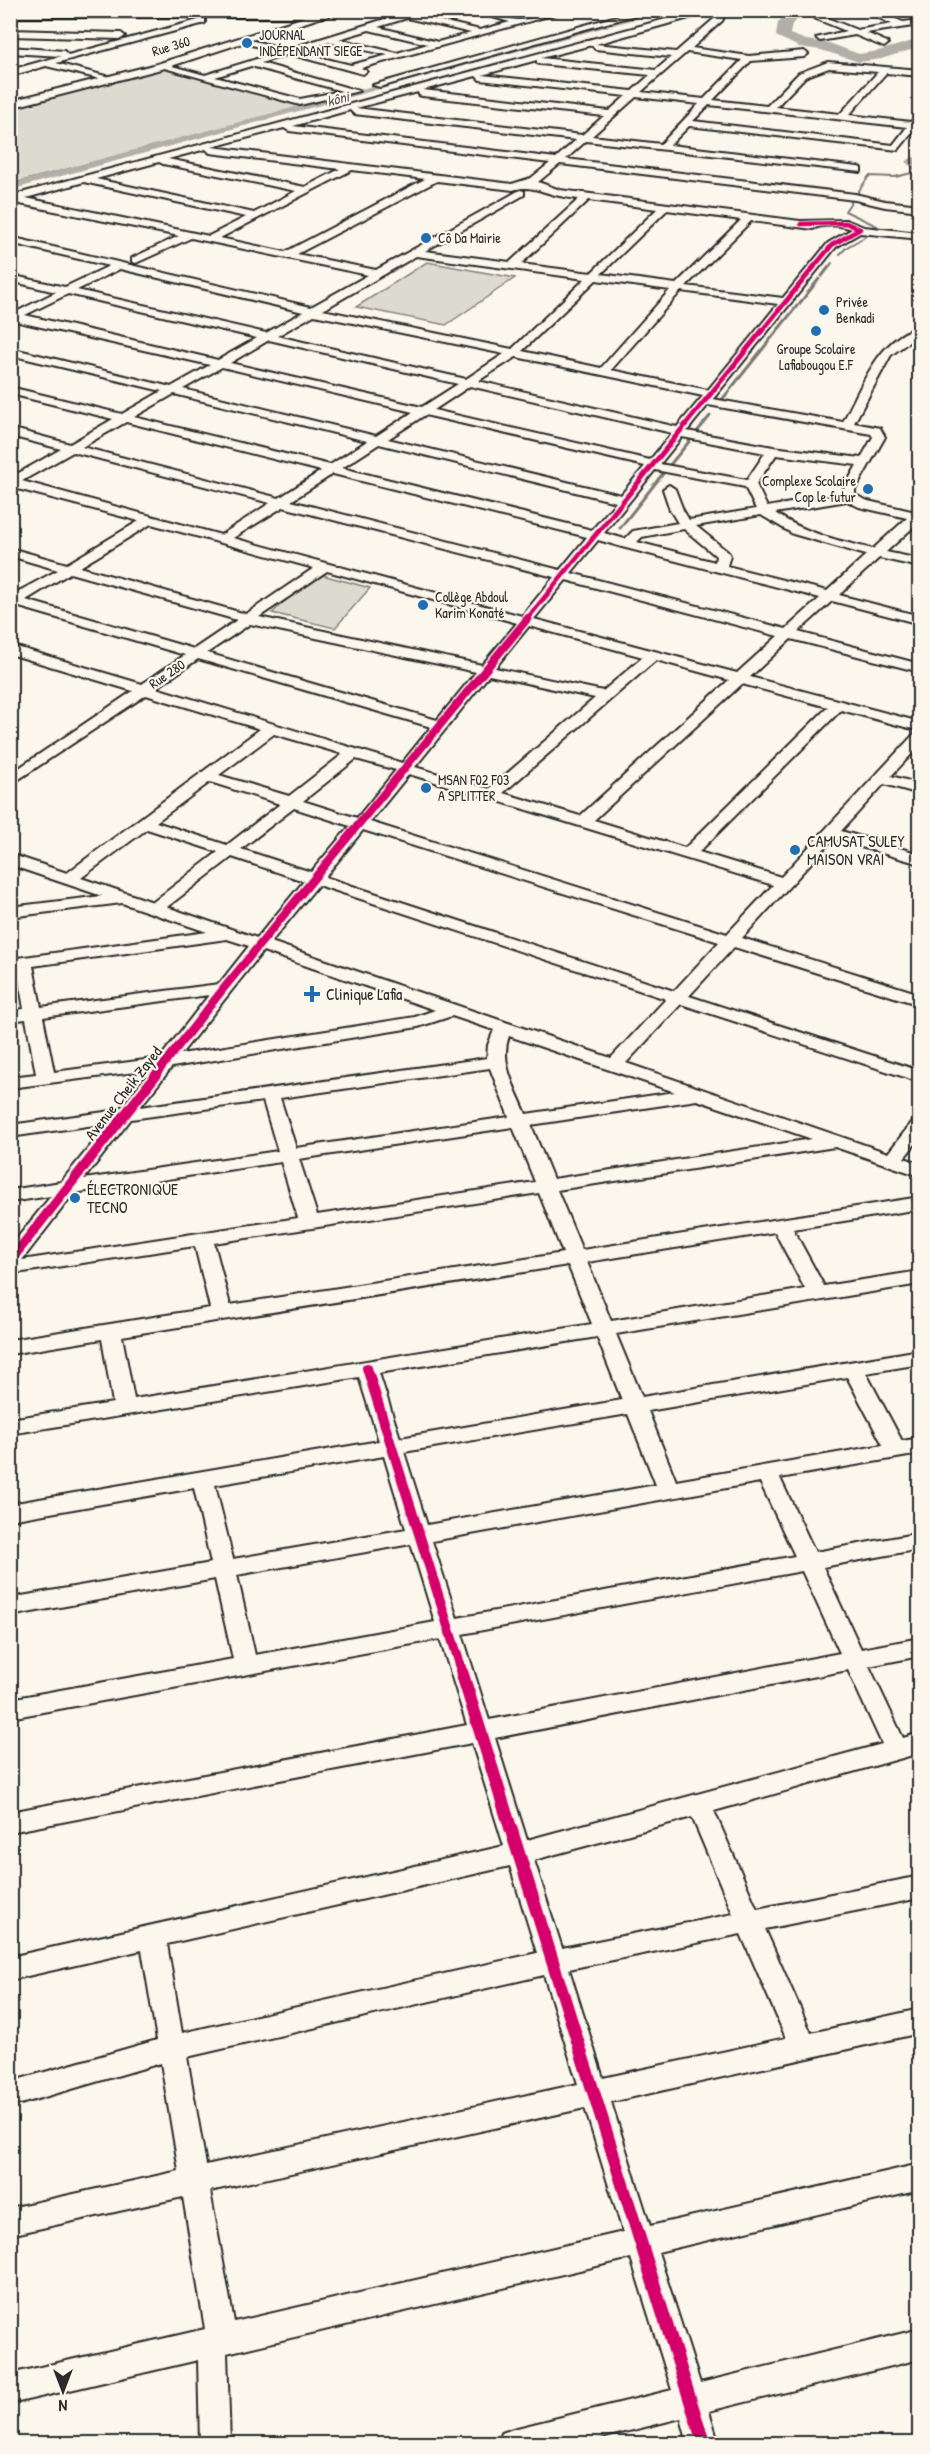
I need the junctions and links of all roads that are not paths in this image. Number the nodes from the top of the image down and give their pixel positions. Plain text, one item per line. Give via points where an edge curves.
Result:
1 (364, 10) edge
2 (424, 10) edge
3 (471, 10) edge
4 (649, 10) edge
5 (866, 10) edge
6 (339, 11) edge
7 (559, 11) edge
8 (723, 11) edge
9 (295, 12) edge
10 (52, 13) edge
11 (326, 13) edge
12 (227, 14) junction
13 (10, 15) edge
14 (407, 15) junction
15 (817, 16) dead end
16 (920, 22) edge
17 (520, 23) junction
18 (902, 25) junction
19 (369, 27) junction
20 (459, 28) junction
21 (920, 32) edge
22 (10, 33) edge
23 (33, 33) junction
24 (479, 33) junction
25 (566, 33) junction
26 (856, 33) junction
27 (438, 34) dead end
28 (142, 37) junction
29 (820, 38) dead end
30 (330, 39) junction
31 (243, 40) junction
32 (438, 44) junction
33 (584, 45) junction
34 (884, 45) dead end
35 (10, 50) edge
36 (289, 52) junction
37 (680, 52) junction
38 (804, 54) dead end
39 (79, 55) junction
40 (397, 55) junction
41 (482, 55) junction
42 (529, 59) junction
43 (748, 59) junction
44 (48, 63) junction
45 (251, 63) junction
46 (161, 66) junction
47 (451, 67) junction
48 (350, 68) junction
49 (885, 69) junction
50 (13, 71) edge
51 (918, 71) edge
52 (656, 74) junction
53 (471, 75) junction
54 (206, 77) junction
55 (107, 79) junction
56 (396, 80) junction
57 (377, 85) dead end
58 (410, 92) junction
59 (633, 94) junction
60 (10, 103) edge
61 (708, 103) junction
62 (343, 110) junction
63 (769, 110) junction
64 (611, 114) junction
65 (920, 117) edge
66 (842, 118) junction
67 (687, 123) junction
68 (913, 126) junction
69 (278, 127) junction
70 (584, 137) junction
71 (400, 142) junction
72 (908, 143) dead end
73 (897, 144) junction
74 (663, 147) junction
75 (199, 148) junction
76 (391, 148) dead end
77 (157, 160) junction
78 (557, 161) junction
79 (351, 167) junction
80 (858, 170) dead end
81 (436, 177) junction
82 (84, 179) junction
83 (540, 183) junction
84 (521, 189) junction
85 (306, 190) junction
86 (558, 193) junction
87 (587, 197) junction
88 (12, 199) edge
89 (665, 207) junction
90 (920, 208) edge
91 (256, 216) junction
92 (749, 217) junction
93 (833, 227) junction
94 (857, 231) junction
95 (189, 235) junction
96 (920, 236) edge
97 (210, 239) junction
98 (10, 240) edge
99 (832, 245) junction
100 (415, 253) junction
101 (287, 255) junction
102 (136, 260) dead end
103 (118, 266) junction
104 (512, 266) junction
105 (378, 274) junction
106 (593, 277) junction
107 (10, 278) edge
108 (678, 288) junction
109 (67, 291) junction
110 (785, 302) junction
111 (314, 310) junction
112 (12, 317) edge
113 (920, 329) edge
114 (267, 337) junction
115 (10, 351) edge
116 (514, 353) junction
117 (220, 364) junction
118 (603, 372) junction
119 (468, 383) junction
120 (10, 390) edge
121 (173, 390) junction
122 (707, 398) junction
123 (424, 411) junction
124 (122, 419) junction
125 (847, 425) junction
126 (10, 432) edge
127 (679, 432) junction
128 (378, 440) junction
129 (71, 448) junction
130 (772, 452) junction
131 (866, 462) junction
132 (652, 465) junction
133 (333, 469) junction
134 (11, 482) edge
135 (750, 484) junction
136 (669, 489) dead end
137 (849, 497) junction
138 (624, 500) junction
139 (281, 502) junction
140 (763, 511) junction
141 (918, 516) edge
142 (149, 520) junction
143 (686, 525) junction
144 (594, 535) junction
145 (223, 540) junction
146 (629, 542) junction
147 (10, 552) edge
148 (876, 553) junction
149 (920, 563) edge
150 (721, 565) junction
151 (324, 567) junction
152 (70, 568) junction
153 (564, 576) junction
154 (832, 593) junction
155 (12, 602) edge
156 (920, 614) edge
157 (248, 619) junction
158 (920, 620) edge
159 (526, 621) junction
160 (788, 634) junction
161 (10, 649) edge
162 (196, 654) junction
163 (654, 655) junction
164 (920, 668) edge
165 (485, 670) junction
166 (740, 678) junction
167 (144, 690) junction
168 (606, 696) junction
169 (838, 705) junction
170 (440, 726) junction
171 (920, 727) edge
172 (273, 728) junction
173 (920, 736) edge
174 (354, 753) junction
175 (404, 768) junction
176 (208, 776) junction
177 (881, 778) junction
178 (10, 781) edge
179 (920, 789) edge
180 (491, 795) junction
181 (291, 802) junction
182 (583, 822) junction
183 (145, 823) junction
184 (360, 824) junction
185 (830, 833) junction
186 (229, 850) junction
187 (688, 854) junction
188 (920, 859) edge
189 (12, 860) edge
190 (69, 879) junction
191 (315, 879) junction
192 (784, 883) junction
193 (123, 898) junction
194 (155, 909) junction
195 (10, 912) edge
196 (228, 934) junction
197 (730, 941) junction
198 (261, 945) junction
199 (17, 963) edge
200 (224, 988) junction
201 (678, 998) junction
202 (920, 1000) edge
203 (450, 1011) junction
204 (33, 1013) junction
205 (10, 1016) edge
206 (503, 1029) junction
207 (166, 1062) junction
208 (496, 1062) junction
209 (614, 1066) junction
210 (920, 1077) edge
211 (46, 1078) junction
212 (10, 1083) edge
213 (270, 1094) junction
214 (700, 1094) junction
215 (124, 1115) junction
216 (520, 1121) junction
217 (920, 1125) edge
218 (10, 1131) edge
219 (836, 1142) junction
220 (289, 1155) junction
221 (892, 1161) junction
222 (920, 1170) edge
223 (546, 1186) junction
224 (67, 1188) junction
225 (10, 1196) edge
226 (920, 1203) edge
227 (309, 1222) junction
228 (781, 1225) junction
229 (203, 1239) junction
230 (575, 1257) junction
231 (10, 1261) edge
232 (10, 1268) edge
233 (920, 1277) edge
234 (818, 1294) junction
235 (222, 1314) junction
236 (604, 1329) junction
237 (111, 1331) junction
238 (10, 1347) edge
239 (920, 1357) edge
240 (367, 1368) junction
241 (852, 1368) junction
242 (635, 1406) junction
243 (125, 1408) junction
244 (10, 1427) edge
245 (920, 1446) edge
246 (392, 1447) junction
247 (896, 1450) junction
248 (767, 1473) junction
249 (204, 1479) junction
250 (669, 1490) junction
251 (10, 1512) edge
252 (419, 1535) junction
253 (920, 1541) edge
254 (809, 1561) junction
255 (224, 1569) junction
256 (10, 1607) edge
257 (448, 1628) junction
258 (920, 1647) edge
259 (855, 1659) junction
260 (246, 1665) junction
261 (10, 1709) edge
262 (480, 1731) junction
263 (908, 1747) edge
264 (699, 1806) junction
265 (10, 1822) edge
266 (519, 1853) junction
267 (920, 1887) edge
268 (750, 1923) junction
269 (152, 1935) junction
270 (553, 1961) junction
271 (10, 1969) edge
272 (920, 2021) edge
273 (803, 2047) junction
274 (171, 2048) junction
275 (594, 2093) junction
276 (10, 2095) edge
277 (920, 2177) edge
278 (194, 2181) junction
279 (10, 2222) edge
280 (640, 2242) junction
281 (217, 2341) junction
282 (920, 2344) edge
283 (10, 2389) edge
284 (690, 2400) junction
285 (215, 2444) edge
286 (513, 2444) edge
287 (704, 2444) edge

1 - 6 street
2 - 14 street
3 - 17 street
4 - 25 street
5 - 18 street
6 - 11 main road, Rue 360
7 - 17 street
8 - 33 street via 707,11
8 - 37 street via 719,19
9 - 11 street
9 - 12 street
10 - 12 street
10 - 13 street
10 - 23 street
11 - 31 main road, Rue 360
11 - 55 main road, Rue 360
12 - 28 street
14 - 19 street
14 - 20 street
15 - 26 street
16 - 18 street
17 - 24 street
17 - 25 street
18 - 21 street
18 - 26 street
19 - 30 street
19 - 32 street
20 - 24 street
20 - 27 street
22 - 23 street
23 - 28 street
24 - 32 street
25 - 41 street
26 - 29 street
26 - 34 street
28 - 39 street
30 - 36 street
30 - 40 street
31 - 36 street
31 - 46 main road, Rue 360
32 - 40 street
32 - 41 street
33 - 37 street
33 - 42 street
35 - 39 street
36 - 45 street
36 - 48 street
37 - 43 street
37 - 52 street
38 - 43 street
39 - 44 street
40 - 48 street
41 - 47 street
42 - 52 street
42 - 53 street
43 - 61 street
44 - 50 street
44 - 55 street
45 - 54 street
45 - 54 street via 355,91 300,102
46 - 54 street
46 - 55 main road, Rue 360
47 - 53 street
47 - 56 street
48 - 56 street
49 - 51 street
49 - 63 street via 828,65 802,75
49 - 66 street
52 - 59 street
53 - 58 street
53 - 59 street
55 - 60 main road, Rue 360
56 - 57 street
58 - 62 street
58 - 64 street
59 - 61 street
59 - 64 street
61 - 63 street
61 - 67 street
62 - 69 street
62 - 70 street
63 - 66 street
64 - 70 street
65 - 68 street
66 - 68 street
67 - 73 street via 894,148
67 - 74 street
68 - 73 street
69 - 71 street
69 - 75 street
70 - 74 street
70 - 78 street
71 - 76 street
71 - 78 street
72 - 73 street
74 - 80 street
75 - 77 street
75 - 79 street
77 - 82 street
77 - 85 street
78 - 83 street
78 - 90 street via 855,196
79 - 81 street via 369,165
79 - 85 street
81 - 84 street
81 - 101 street
82 - 88 street
82 - 91 street
83 - 84 street via 536,193
83 - 86 street
84 - 86 street
84 - 100 street
85 - 91 street
86 - 87 street
87 - 89 street
87 - 104 street
88 - 95 street
89 - 92 street
89 - 106 street
91 - 97 street
92 - 93 street
92 - 108 street
93 - 94 street
93 - 99 street
94 - 96 street
94 - 99 street
95 - 97 street
95 - 102 street
97 - 101 street
98 - 103 street
99 - 110 street, Avenue Cheik Zayed
100 - 104 street
100 - 105 street
101 - 105 street
103 - 109 street
103 - 111 street
104 - 106 street
105 - 111 street
106 - 108 street
106 - 116 street
107 - 109 street
108 - 110 street
108 - 118 street
109 - 112 street
109 - 114 street
110 - 122 street, Avenue Cheik Zayed
111 - 114 street
111 - 116 street
112 - 117 street
113 - 125 street via 886,353
114 - 117 street
114 - 119 street
115 - 121 street
116 - 118 street
116 - 119 street
117 - 121 street
117 - 123 street
118 - 122 street
119 - 123 street
119 - 127 street
120 - 124 street
121 - 124 street
121 - 128 street
122 - 125 street
122 - 127 street, Avenue Cheik Zayed
123 - 128 street
123 - 132 street
124 - 129 street
124 - 133 street
125 - 131 street via 879,434
126 - 129 street
127 - 130 street
127 - 132 street, Avenue Cheik Zayed
128 - 133 street
128 - 138 street
129 - 134 street
129 - 139 street
130 - 131 street
130 - 135 street
131 - 137 street via 849,490
132 - 135 street
132 - 138 street, Avenue Cheik Zayed
133 - 139 street
133 - 144 street
134 - 142 street
135 - 140 street
136 - 143 street via 671,506
137 - 140 street
137 - 141 street
138 - 144 street, Avenue Cheik Zayed
139 - 145 street
139 - 153 street
140 - 143 street
140 - 148 street via 805,534
141 - 148 street
142 - 145 street
142 - 152 street
143 - 146 street via 638,534
143 - 150 street via 723,555
144 - 146 street
144 - 153 street, Avenue Cheik Zayed
145 - 151 street
146 - 150 street
147 - 152 street
148 - 149 street
148 - 154 street
150 - 154 street
151 - 157 street, Rue 280
151 - 159 street
152 - 155 street
152 - 157 street
153 - 159 street, Avenue Cheik Zayed
153 - 160 street
154 - 156 street
154 - 158 street
154 - 160 street
155 - 162 street
157 - 162 street, Rue 280
157 - 165 street
159 - 163 street
159 - 165 street, Avenue Cheik Zayed
160 - 164 street
160 - 166 street
161 - 167 street
162 - 167 street, Rue 280
162 - 170 street
163 - 166 street
163 - 168 street
165 - 168 street
165 - 170 street, Avenue Cheik Zayed
166 - 169 street
166 - 182 street
167 - 172 street
167 - 178 street, Rue 280
168 - 180 street
169 - 171 street
169 - 187 street
170 - 175 street, Avenue Cheik Zayed
172 - 174 street
172 - 176 street
173 - 177 street
174 - 175 street
174 - 181 street
175 - 180 street
175 - 184 street, Avenue Cheik Zayed
176 - 181 street
176 - 183 street
177 - 179 street
177 - 185 street
180 - 182 street
181 - 184 street
181 - 186 street
182 - 187 street
183 - 186 street
183 - 190 street
184 - 191 street, Avenue Cheik Zayed
184 - 197 street
185 - 188 street
185 - 192 street
186 - 191 street
186 - 194 street
187 - 192 street
189 - 190 street
190 - 193 street
191 - 198 street, Avenue Cheik Zayed
191 - 201 street
192 - 197 street
193 - 194 street
193 - 195 street
194 - 196 street
196 - 198 street
196 - 199 street
197 - 201 street
197 - 202 street
198 - 200 street, Avenue Cheik Zayed
198 - 203 street
199 - 204 street
200 - 204 street
200 - 207 street, Avenue Cheik Zayed
201 - 209 street
201 - 210 street
203 - 206 street
203 - 207 street via 418,1022
204 - 205 street
204 - 211 street
206 - 208 street
206 - 209 street
207 - 211 street
207 - 215 street, Avenue Cheik Zayed
208 - 213 street
208 - 216 street
209 - 214 street
211 - 212 street
213 - 215 street
213 - 220 street
214 - 216 street
214 - 219 street
215 - 218 street
215 - 224 street, Avenue Cheik Zayed
216 - 220 street
216 - 223 street
217 - 221 street
219 - 221 street
219 - 223 street
220 - 224 street
220 - 227 street
221 - 222 street
223 - 227 street
223 - 230 street
224 - 225 street
224 - 231 street, Avenue Cheik Zayed
226 - 228 street
227 - 229 street
228 - 230 street
228 - 234 street
229 - 232 street
229 - 235 street
230 - 235 street
230 - 236 street
233 - 234 street
234 - 236 street
235 - 237 street
236 - 240 street
236 - 242 street
237 - 238 street
237 - 243 street
239 - 241 street
240 - 243 street
240 - 246 street
241 - 242 street
241 - 247 street
242 - 246 street
242 - 250 street
243 - 244 street
245 - 247 street
246 - 249 street
246 - 252 street
247 - 248 street
248 - 250 street
248 - 254 street
249 - 251 street
249 - 255 street
250 - 252 street
252 - 255 street
252 - 257 street
253 - 254 street
254 - 257 street
254 - 259 street
255 - 256 street
255 - 260 street
257 - 260 street
257 - 262 street
258 - 259 street
259 - 262 street
259 - 263 street
260 - 261 street
262 - 265 street
262 - 266 street
263 - 264 street
264 - 266 street
264 - 268 street
266 - 269 street
266 - 270 street
267 - 268 street
268 - 270 street
268 - 273 street
269 - 271 street
269 - 274 street
270 - 274 street
270 - 275 street
272 - 273 street
273 - 275 street
274 - 276 street
274 - 278 street
275 - 278 street
275 - 280 street
277 - 280 street
278 - 279 street
278 - 281 street
280 - 281 street
280 - 284 street
281 - 283 street
281 - 285 street
282 - 284 street
284 - 286 street
284 - 287 street

